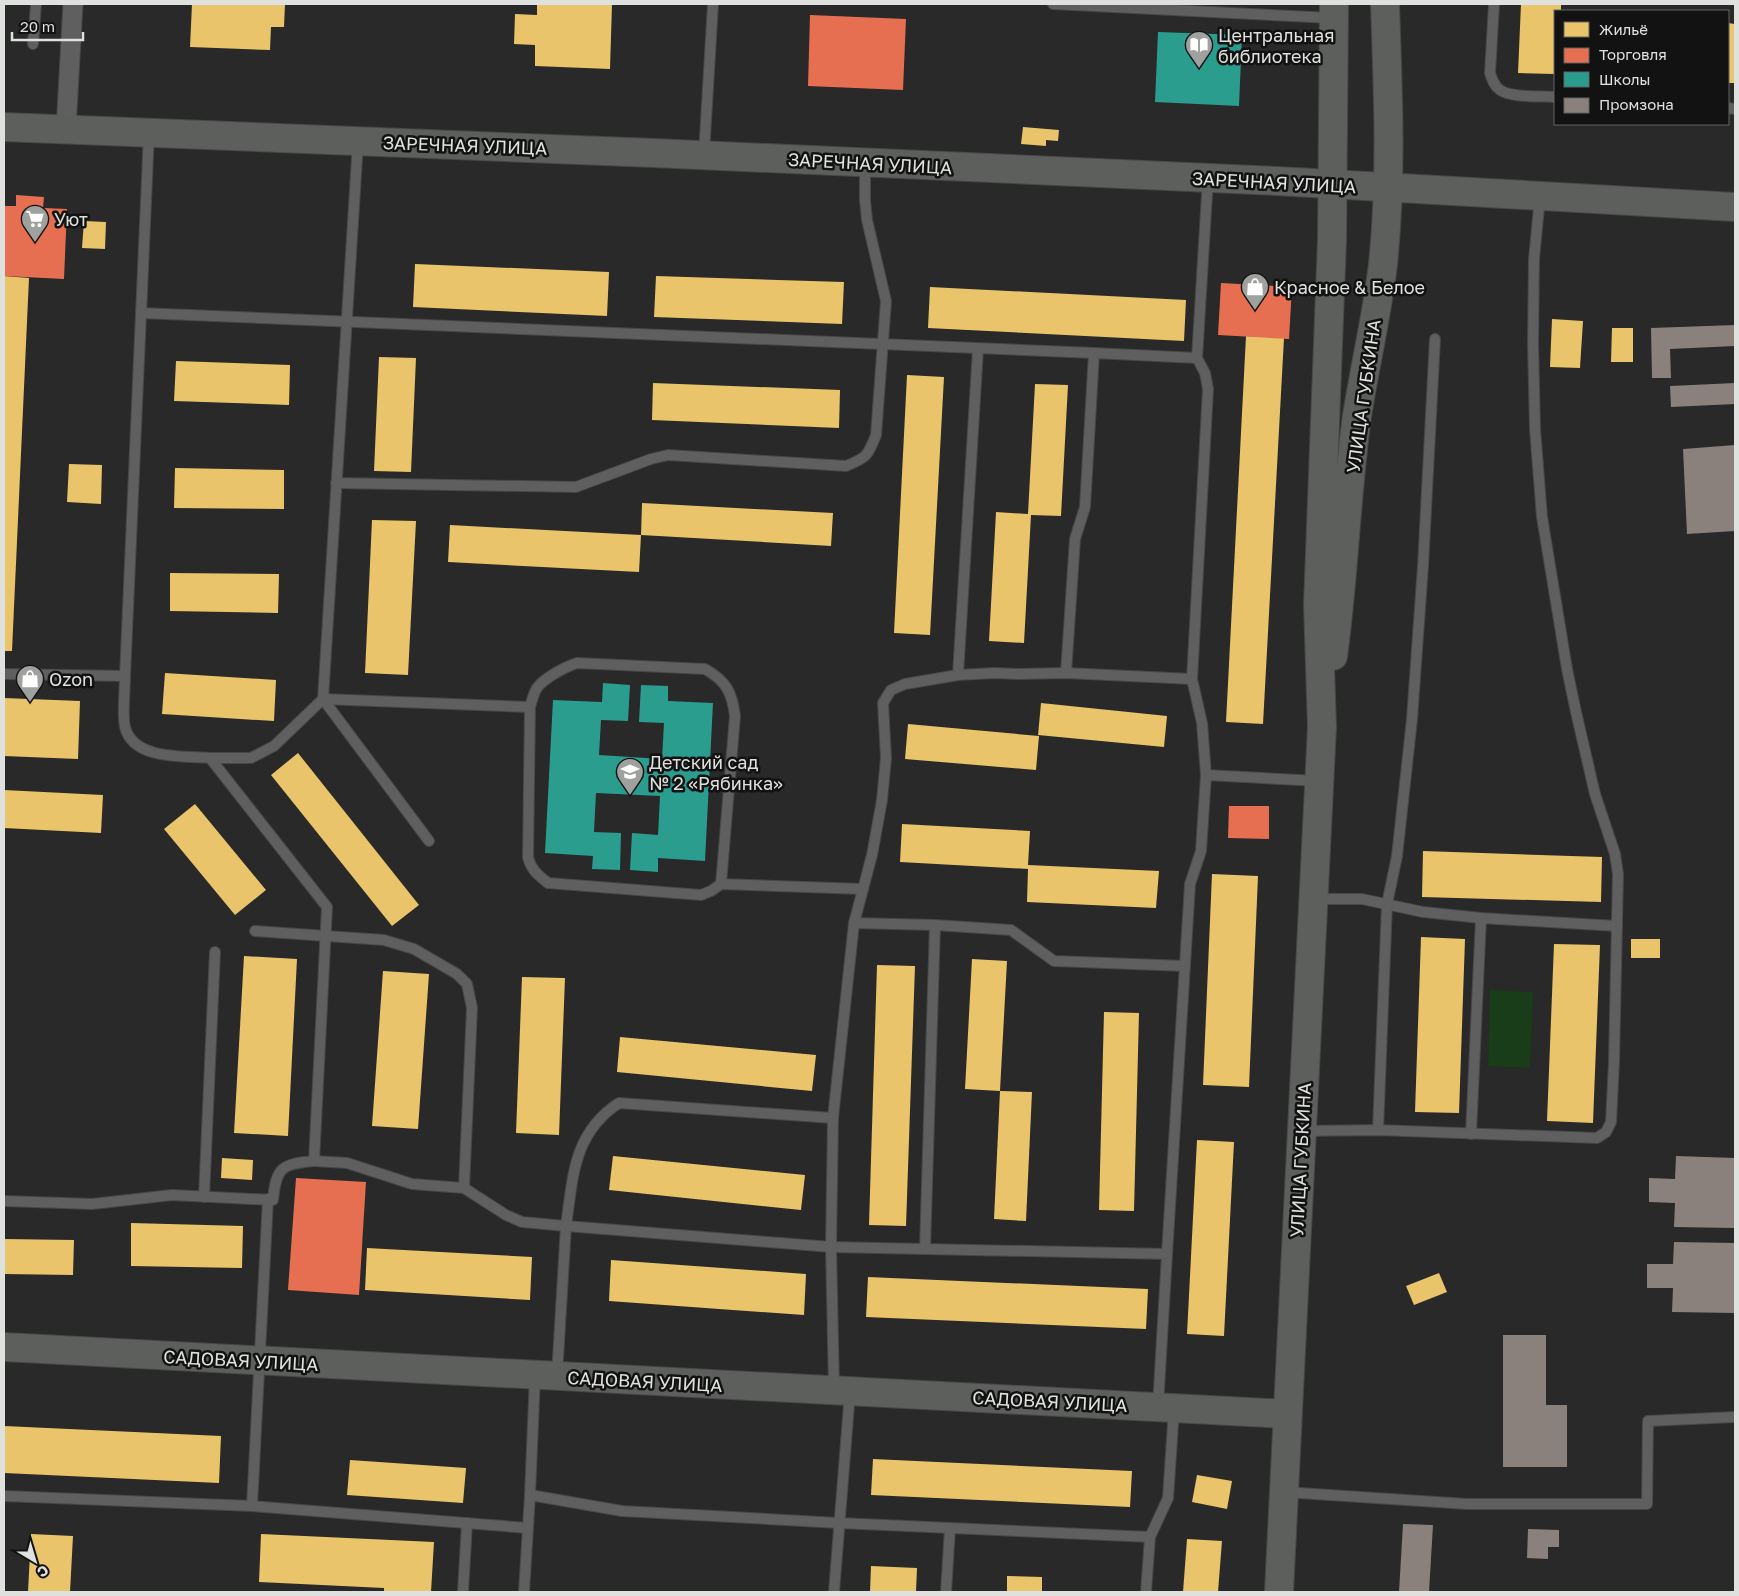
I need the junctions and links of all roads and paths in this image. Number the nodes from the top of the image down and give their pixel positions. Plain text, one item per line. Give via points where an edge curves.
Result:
1 (36, 4) edge
2 (73, 4) edge
3 (713, 4) edge
4 (1053, 4) edge
5 (1385, 4) edge
6 (1494, 4) edge
7 (1334, 11) edge
8 (33, 44) dead end
9 (1554, 97) edge
10 (4, 127) edge
11 (66, 129) junction
12 (149, 133) junction
13 (358, 141) junction
14 (704, 155) junction
15 (865, 163) junction
16 (1208, 178) junction
17 (1333, 185) junction
18 (1388, 188) junction
19 (1540, 196) junction
20 (1735, 207) edge
21 (141, 313) junction
22 (346, 322) junction
23 (1435, 339) dead end
24 (884, 344) junction
25 (978, 348) junction
26 (1094, 354) junction
27 (1197, 358) junction
28 (336, 483) junction
29 (1066, 673) junction
30 (4, 674) edge
31 (958, 675) junction
32 (125, 676) junction
33 (1192, 679) junction
34 (323, 699) junction
35 (530, 707) junction
36 (1322, 727) junction
37 (210, 758) junction
38 (1206, 775) junction
39 (1320, 781) junction
40 (429, 841) dead end
41 (720, 884) junction
42 (863, 889) junction
43 (1314, 898) junction
44 (1387, 904) junction
45 (1481, 918) junction
46 (854, 923) junction
47 (934, 925) junction
48 (1617, 926) junction
49 (255, 931) dead end
50 (327, 936) junction
51 (215, 952) dead end
52 (1185, 966) junction
53 (833, 1118) junction
54 (1302, 1130) junction
55 (1378, 1130) junction
56 (1471, 1134) junction
57 (314, 1162) junction
58 (464, 1188) junction
59 (204, 1197) junction
60 (268, 1199) junction
61 (4, 1201) edge
62 (566, 1226) junction
63 (830, 1247) junction
64 (924, 1249) junction
65 (1167, 1254) junction
66 (4, 1347) edge
67 (260, 1361) junction
68 (546, 1376) junction
69 (842, 1391) junction
70 (1166, 1407) junction
71 (1287, 1414) junction
72 (1735, 1417) edge
73 (1284, 1492) junction
74 (530, 1495) junction
75 (4, 1496) edge
76 (252, 1506) junction
77 (467, 1523) junction
78 (839, 1523) junction
79 (528, 1528) junction
80 (950, 1528) junction
81 (1150, 1537) junction
82 (464, 1592) edge
83 (524, 1592) edge
84 (834, 1592) edge
85 (946, 1592) edge
86 (1146, 1592) edge
87 (1279, 1592) edge

1 - 8 lane
2 - 11 street
3 - 14 lane
4 - 7 lane
5 - 18 main road, УЛИЦА ГУБКИНА via 1390,131
6 - 9 lane via 1490,73 1494,82 1509,94
7 - 17 main road, УЛИЦА ГУБКИНА
10 - 11 main road, ЗАРЕЧНАЯ УЛИЦА
11 - 12 main road, ЗАРЕЧНАЯ УЛИЦА
12 - 13 main road, ЗАРЕЧНАЯ УЛИЦА
12 - 21 lane
13 - 14 main road, ЗАРЕЧНАЯ УЛИЦА
13 - 22 lane
14 - 15 main road, ЗАРЕЧНАЯ УЛИЦА
15 - 16 main road, ЗАРЕЧНАЯ УЛИЦА
15 - 24 lane via 867,220 886,302
16 - 17 main road, ЗАРЕЧНАЯ УЛИЦА
16 - 27 lane
17 - 18 main road, ЗАРЕЧНАЯ УЛИЦА
17 - 36 main road, УЛИЦА ГУБКИНА via 1318,604
18 - 19 main road, ЗАРЕЧНАЯ УЛИЦА
18 - 36 main road, УЛИЦА ГУБКИНА via 1383,266 1358,415 1340,609
19 - 20 main road, ЗАРЕЧНАЯ УЛИЦА
19 - 48 lane via 1534,258 1533,344 1542,517 1576,712 1595,794 1615,854
21 - 22 lane
21 - 32 lane
22 - 24 lane
22 - 28 lane
23 - 44 lane via 1412,719 1397,856
24 - 25 lane
24 - 28 lane via 876,435 862,460 846,466 668,455 576,487
25 - 26 lane
25 - 31 lane
26 - 27 lane
26 - 29 lane via 1085,507 1076,539
27 - 33 lane via 1205,373 1208,389
28 - 34 lane
29 - 31 lane
29 - 33 lane
30 - 32 lane
31 - 42 lane via 898,687 891,690 883,703 886,758 882,800
32 - 37 lane via 125,726 131,742 143,750 166,755
33 - 38 lane via 1202,723
34 - 35 lane
34 - 37 lane via 274,746 251,758
34 - 40 lane
35 - 41 lane via 528,857 538,876 548,883 701,895
35 - 41 lane via 538,687 566,666 577,663 705,669 727,686 735,716
36 - 39 main road, УЛИЦА ГУБКИНА
37 - 50 lane via 328,907
38 - 39 lane
38 - 52 lane via 1202,851 1190,884
39 - 43 main road, УЛИЦА ГУБКИНА
41 - 42 lane
42 - 46 lane
43 - 44 lane via 1362,899
43 - 54 main road, УЛИЦА ГУБКИНА
44 - 45 lane via 1423,912
44 - 55 lane
45 - 48 lane
45 - 56 lane
46 - 47 lane
46 - 53 lane
47 - 52 lane via 1012,930 1054,961
47 - 64 lane
48 - 56 lane via 1614,1062 1610,1122 1606,1132 1597,1138
49 - 50 lane
50 - 57 lane
50 - 58 lane via 384,940 414,949 457,974 466,984 472,1008
51 - 59 lane
52 - 65 lane
53 - 62 lane via 619,1103 604,1112 582,1143 575,1163
53 - 63 lane
54 - 55 lane
54 - 71 main road, УЛИЦА ГУБКИНА
55 - 56 lane
57 - 58 lane via 347,1163 412,1184
57 - 60 lane via 290,1164 280,1172 275,1181 273,1200
58 - 62 lane via 522,1222
59 - 60 lane
59 - 61 lane via 172,1195 92,1204
60 - 67 lane
62 - 63 lane
62 - 68 lane
63 - 64 lane
63 - 69 lane
64 - 65 lane
65 - 70 lane
66 - 67 main road, САДОВАЯ УЛИЦА
67 - 68 main road, САДОВАЯ УЛИЦА
67 - 76 lane
68 - 69 main road, САДОВАЯ УЛИЦА
68 - 74 lane
69 - 70 main road, САДОВАЯ УЛИЦА
69 - 78 lane
70 - 71 main road, САДОВАЯ УЛИЦА
70 - 81 lane via 1168,1498
71 - 73 main road, УЛИЦА ГУБКИНА
72 - 73 lane via 1648,1421 1647,1504 1467,1504
73 - 87 main road, УЛИЦА ГУБКИНА
74 - 78 lane via 622,1511
74 - 79 lane
75 - 76 lane
76 - 77 lane
77 - 79 lane
77 - 82 lane
78 - 80 lane
78 - 84 lane
79 - 83 lane
80 - 81 lane
80 - 85 lane
81 - 86 lane

